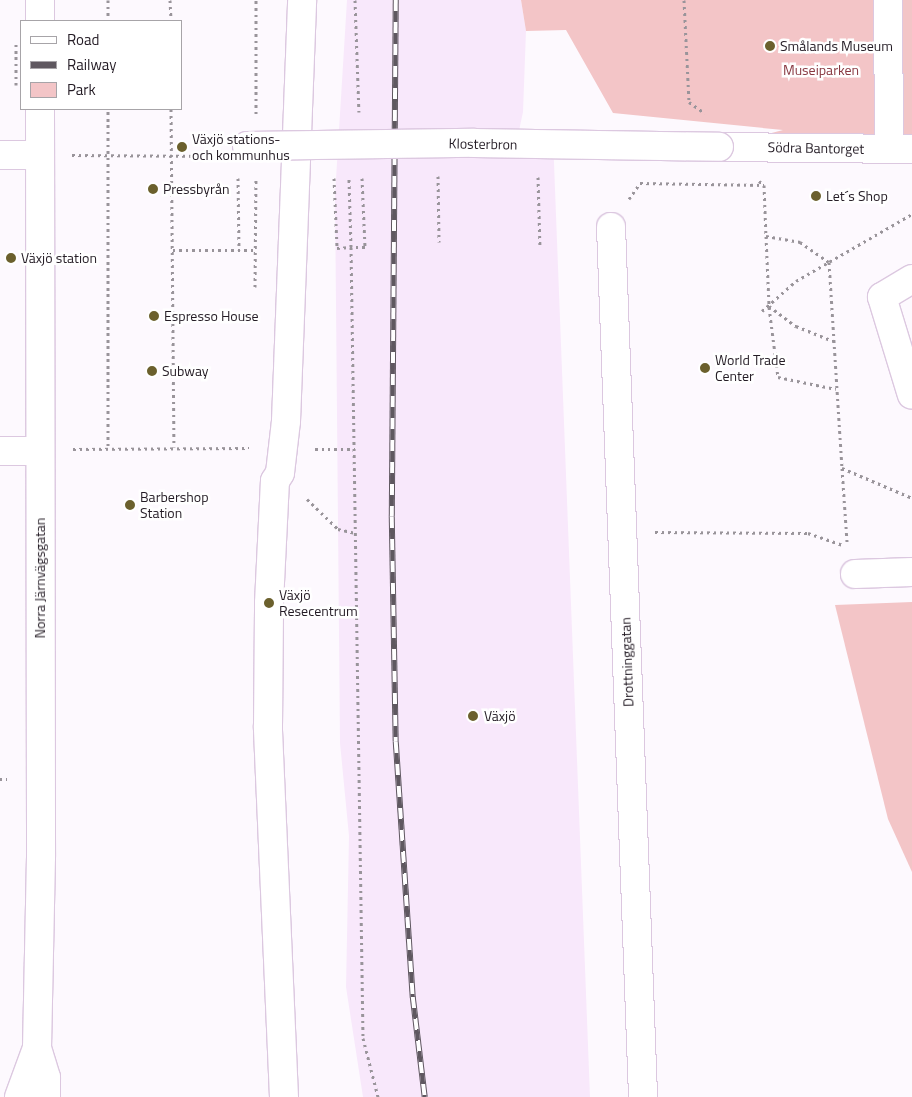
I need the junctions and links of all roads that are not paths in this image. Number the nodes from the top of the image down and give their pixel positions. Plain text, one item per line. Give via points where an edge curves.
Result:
1 (40, 0) edge
2 (302, 0) edge
3 (888, 0) edge
4 (40, 20) edge
5 (40, 110) edge
6 (247, 146) dead end
7 (719, 147) joint
8 (901, 149) edge
9 (0, 154) edge
10 (40, 155) junction
11 (611, 227) dead end
12 (912, 279) edge
13 (912, 395) edge
14 (0, 451) edge
15 (39, 451) junction
16 (912, 572) edge
17 (855, 574) dead end
18 (37, 1048) junction
19 (19, 1097) edge
20 (46, 1097) edge
21 (284, 1097) edge
22 (643, 1097) edge

1 - 4 street
2 - 21 street via 286,420 280,473 275,481 269,603 268,726
3 - 8 street
5 - 10 street, Norra Järnvägsgatan
6 - 7 street, Klosterbron, bridge via 437,143
7 - 8 street, Södra Bantorget
9 - 10 street
10 - 15 street, Norra Järnvägsgatan
11 - 22 street, Drottninggatan via 638,548
12 - 13 street via 882,297
14 - 15 street
15 - 18 street, Norra Järnvägsgatan via 41,857
16 - 17 street
18 - 19 street, Norra Järnvägsgatan
18 - 20 street, Norra Järnvägsgatan via 46,1078

